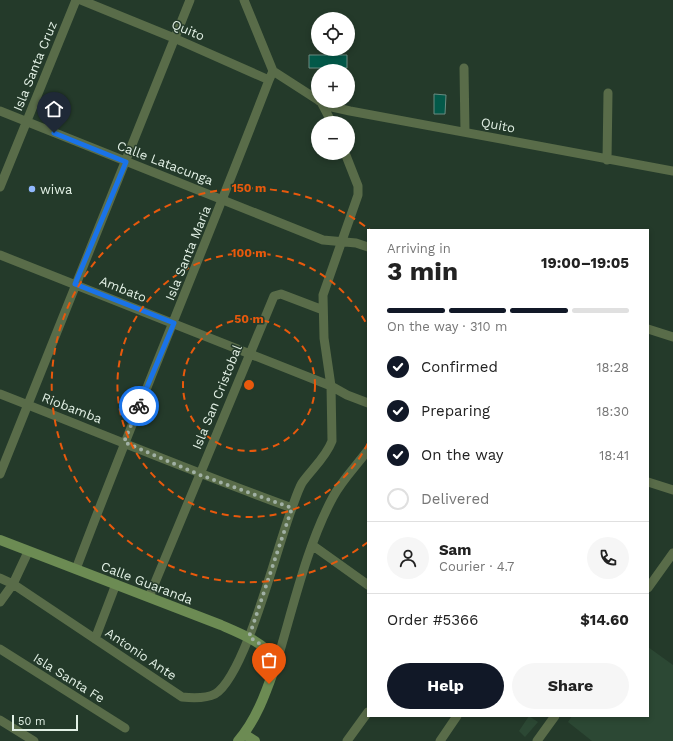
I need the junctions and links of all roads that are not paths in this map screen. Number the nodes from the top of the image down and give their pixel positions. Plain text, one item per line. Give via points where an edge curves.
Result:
1 (76, 0) edge
2 (81, 0) edge
3 (190, 0) edge
4 (244, 0) edge
5 (174, 38) junction
6 (464, 68) dead end
7 (273, 71) junction
8 (269, 80) junction
9 (608, 94) dead end
10 (311, 95) edge
11 (341, 108) edge
12 (0, 111) edge
13 (26, 121) junction
14 (466, 132) junction
15 (348, 160) edge
16 (607, 160) junction
17 (126, 162) junction
18 (673, 171) edge
19 (0, 187) edge
20 (223, 200) junction
21 (341, 243) junction
22 (367, 247) edge
23 (0, 255) edge
24 (75, 284) junction
25 (323, 310) junction
26 (174, 323) junction
27 (649, 329) edge
28 (673, 337) edge
29 (248, 353) junction
30 (331, 386) junction
31 (0, 394) edge
32 (367, 403) edge
33 (27, 405) junction
34 (124, 442) junction
35 (367, 451) edge
36 (0, 474) edge
37 (200, 475) junction
38 (649, 482) edge
39 (673, 490) edge
40 (292, 508) junction
41 (0, 540) edge
42 (312, 545) junction
43 (28, 552) junction
44 (673, 553) edge
45 (76, 569) junction
46 (0, 578) edge
47 (12, 584) junction
48 (116, 584) junction
49 (367, 584) edge
50 (649, 587) edge
51 (149, 597) junction
52 (0, 602) edge
53 (249, 637) junction
54 (95, 639) junction
55 (0, 650) edge
56 (277, 661) junction
57 (367, 713) edge
58 (456, 717) edge
59 (553, 717) edge
60 (0, 720) edge
61 (125, 728) dead end
62 (241, 737) edge
63 (34, 741) edge
64 (255, 741) edge
65 (347, 741) edge
66 (440, 741) edge
67 (537, 741) edge

1 - 13 street, Isla Santa Cruz
2 - 5 street, Quito
3 - 5 street
4 - 7 street
5 - 8 street, Quito
5 - 17 street
6 - 14 street
7 - 8 street
7 - 10 street, Quito
8 - 20 street, Isla Santa Maria
9 - 16 street
11 - 14 street, Quito
12 - 13 street, Calle Latacunga
13 - 17 street, Calle Latacunga
13 - 19 street, Isla Santa Cruz
14 - 16 street, Quito
15 - 21 street, Antonio Ante via 358,186 358,195
16 - 18 street, Quito
17 - 20 street, Calle Latacunga
17 - 24 street
20 - 21 street, Calle Latacunga via 323,240
20 - 26 street, Isla Santa Maria
21 - 22 street, Calle Latacunga via 356,243
21 - 25 street, Antonio Ante via 324,295
23 - 24 street, Ambato
24 - 26 street, Ambato
24 - 33 street
25 - 29 street, Isla San Cristobal via 281,294 274,296
25 - 30 street, Antonio Ante
26 - 29 street, Ambato
26 - 34 street, Isla Santa Maria
27 - 28 street
29 - 30 street, Ambato
29 - 37 street, Isla San Cristobal
30 - 32 street, Ambato
30 - 40 street, Antonio Ante via 330,448 302,484
31 - 33 street, Riobamba
33 - 34 street, Riobamba
33 - 36 street
34 - 37 street, Riobamba
34 - 45 street, Isla Santa Maria
35 - 42 street via 334,496
37 - 40 street, Riobamba
37 - 51 street, Isla San Cristobal
38 - 39 street
40 - 53 street, Antonio Ante
41 - 43 street, Calle Guaranda
42 - 49 street
42 - 56 street
43 - 45 street, Calle Guaranda
43 - 47 street
44 - 50 street
45 - 48 street, Calle Guaranda
46 - 47 street, Antonio Ante
47 - 52 street
47 - 54 street, Antonio Ante
48 - 51 street, Calle Guaranda
48 - 54 street
51 - 53 street, Calle Guaranda
53 - 54 street, Antonio Ante via 226,684 214,695 197,698 182,697
53 - 56 street, Calle Guaranda via 265,647
55 - 61 street, Isla Santa Fe
56 - 62 street via 266,695
57 - 65 street
58 - 66 street
59 - 67 street
60 - 63 street
62 - 64 street

